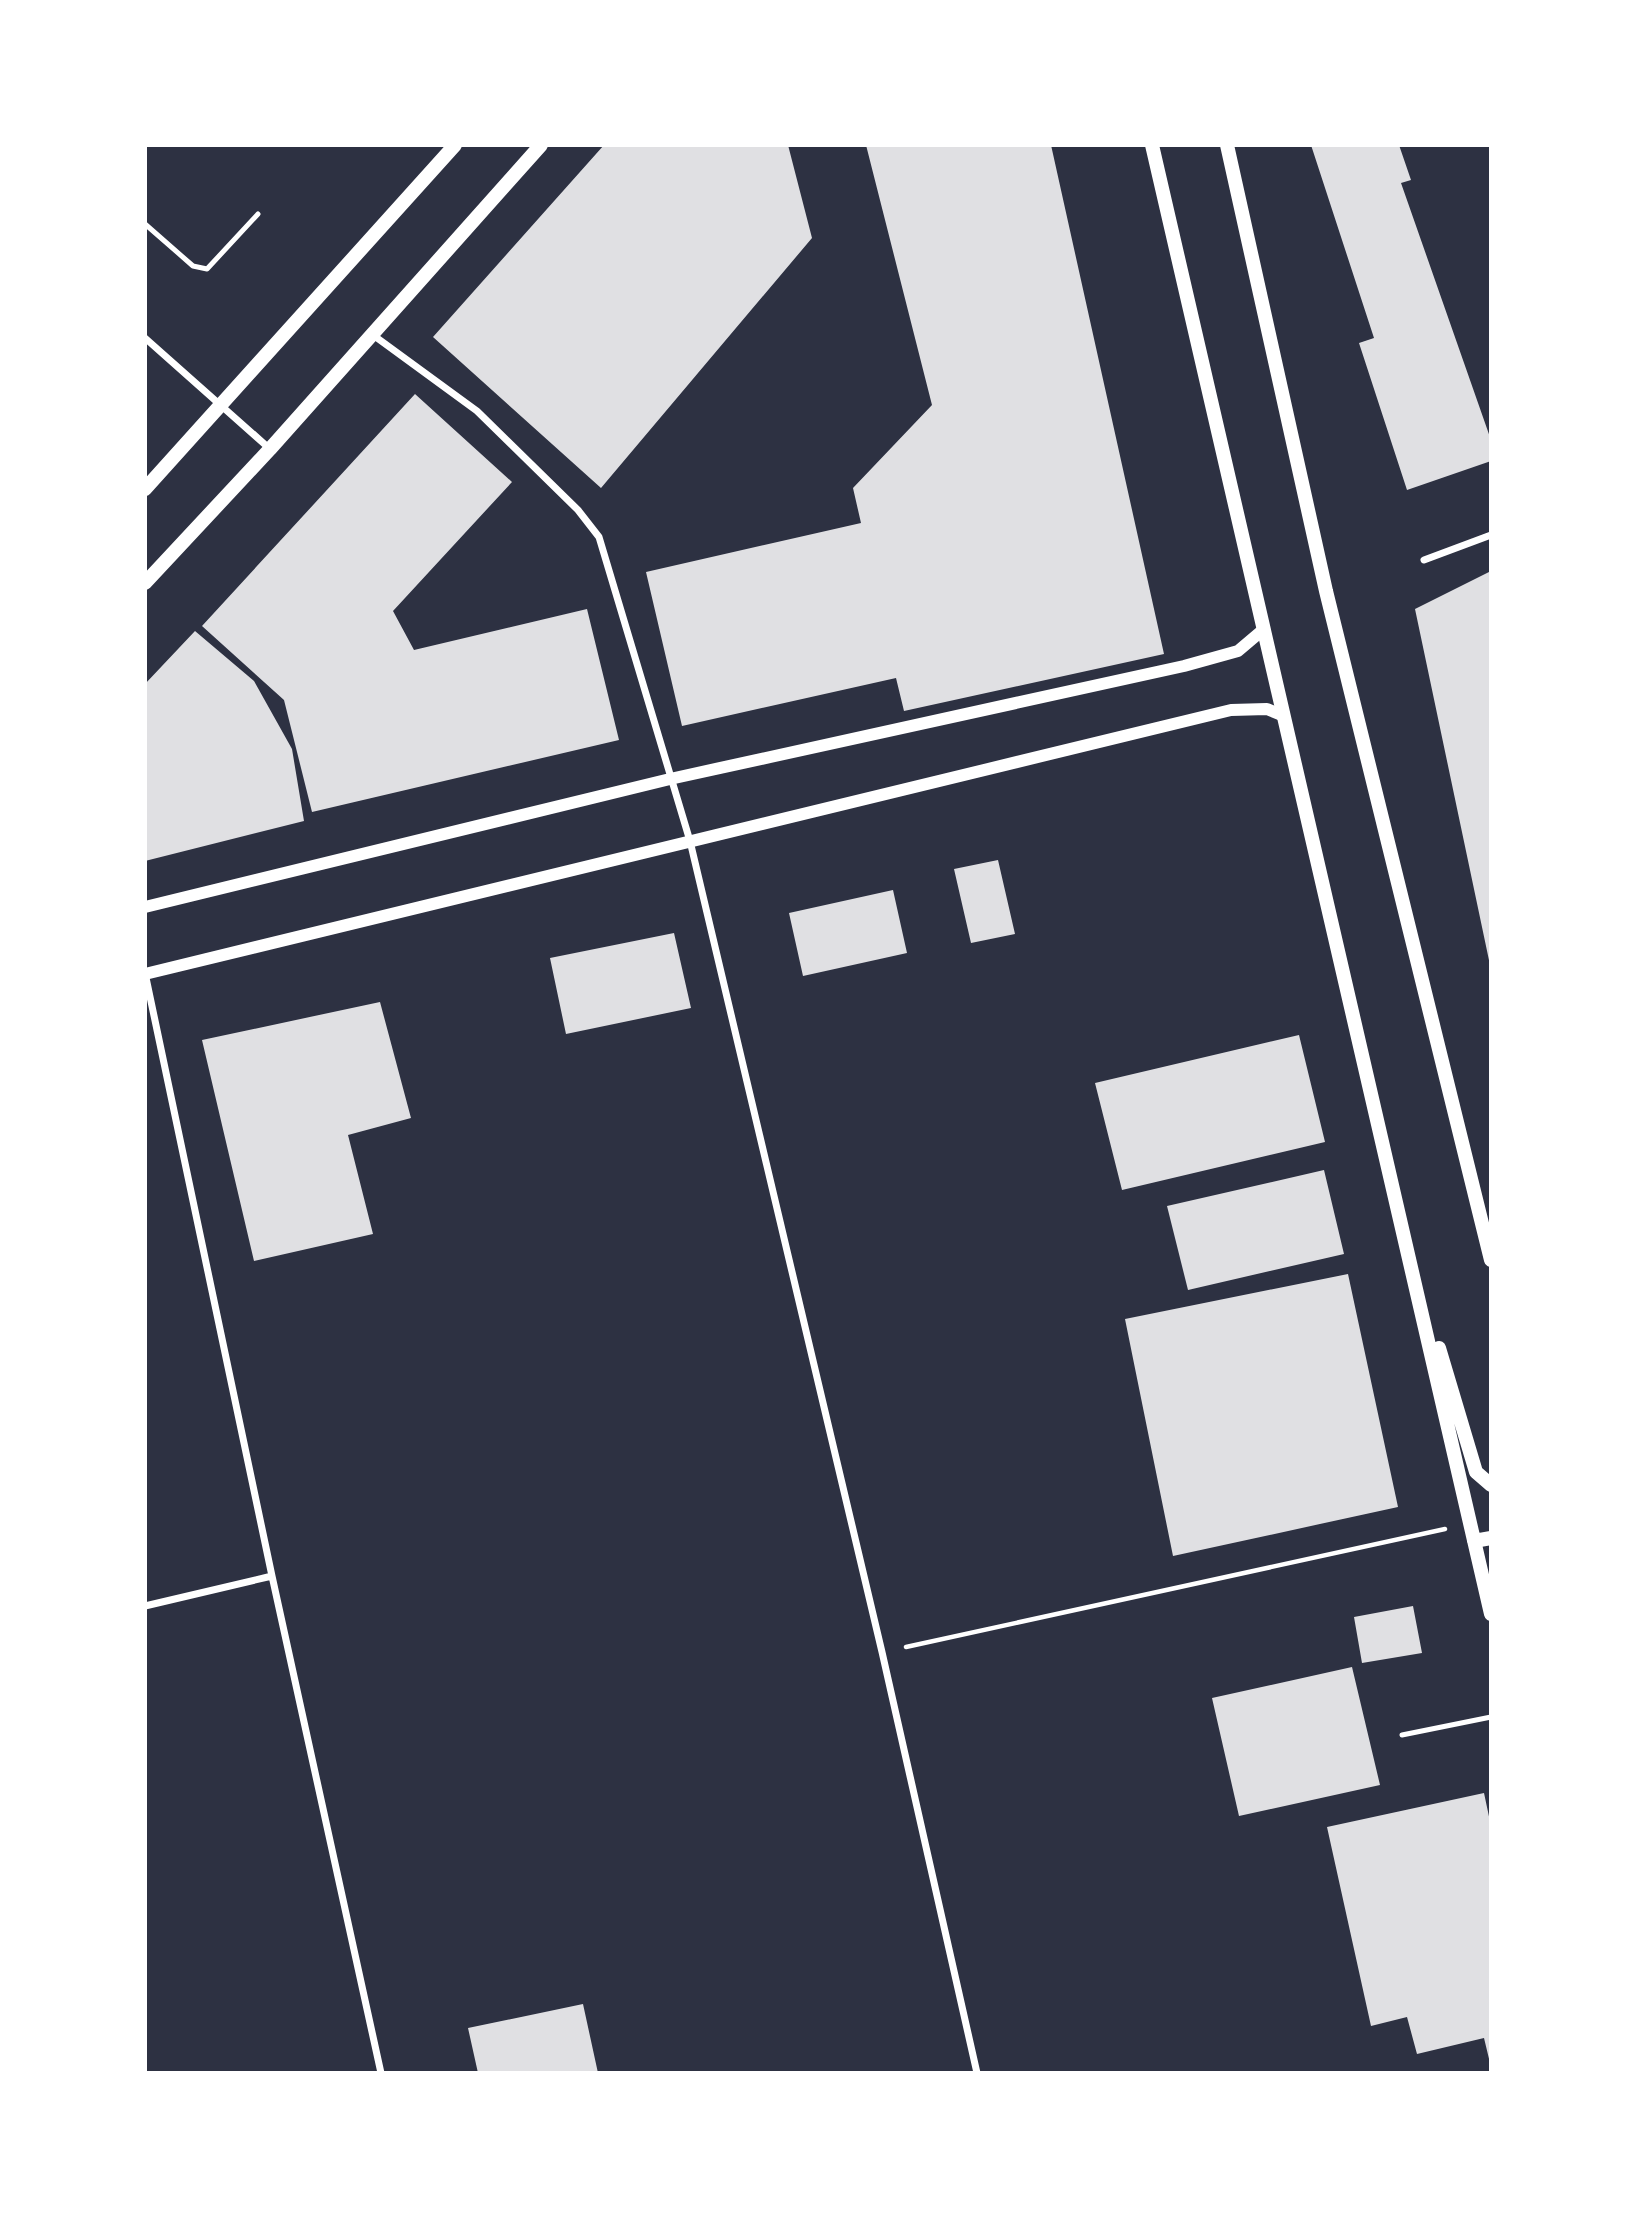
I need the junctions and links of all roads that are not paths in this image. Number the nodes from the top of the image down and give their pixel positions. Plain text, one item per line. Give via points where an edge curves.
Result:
1 (455, 145) edge
2 (541, 145) edge
3 (1152, 145) edge
4 (1227, 145) edge
5 (258, 214) dead end
6 (145, 224) edge
7 (372, 334) junction
8 (145, 338) edge
9 (221, 405) junction
10 (270, 449) junction
11 (145, 489) edge
12 (1491, 535) edge
13 (1424, 560) dead end
14 (145, 583) edge
15 (1264, 629) junction
16 (1284, 716) junction
17 (670, 779) junction
18 (690, 841) junction
19 (145, 908) edge
20 (145, 974) edge
21 (1401, 1223) junction
22 (1491, 1260) edge
23 (1491, 1485) edge
24 (1491, 1538) edge
25 (1474, 1541) junction
26 (272, 1576) junction
27 (145, 1606) edge
28 (1491, 1614) edge
29 (1491, 1717) edge
30 (1402, 1734) dead end
31 (381, 2073) edge
32 (977, 2073) edge

1 - 9 main road
2 - 7 main road
3 - 15 main road
4 - 22 main road via 1325,591
5 - 6 lane via 207,269 193,266
7 - 10 main road
7 - 17 street via 477,411 578,510 599,537
8 - 9 street
9 - 10 street
9 - 11 main road
10 - 14 main road
12 - 13 street
15 - 16 main road
15 - 17 street via 1238,651 1184,666
16 - 18 street via 1267,709 1231,710
16 - 21 main road
17 - 18 street
17 - 19 street
18 - 20 street
18 - 32 street
20 - 26 street
21 - 23 main road via 1476,1472
21 - 25 main road
24 - 25 main road
25 - 28 main road
26 - 27 street
26 - 31 street
29 - 30 lane

